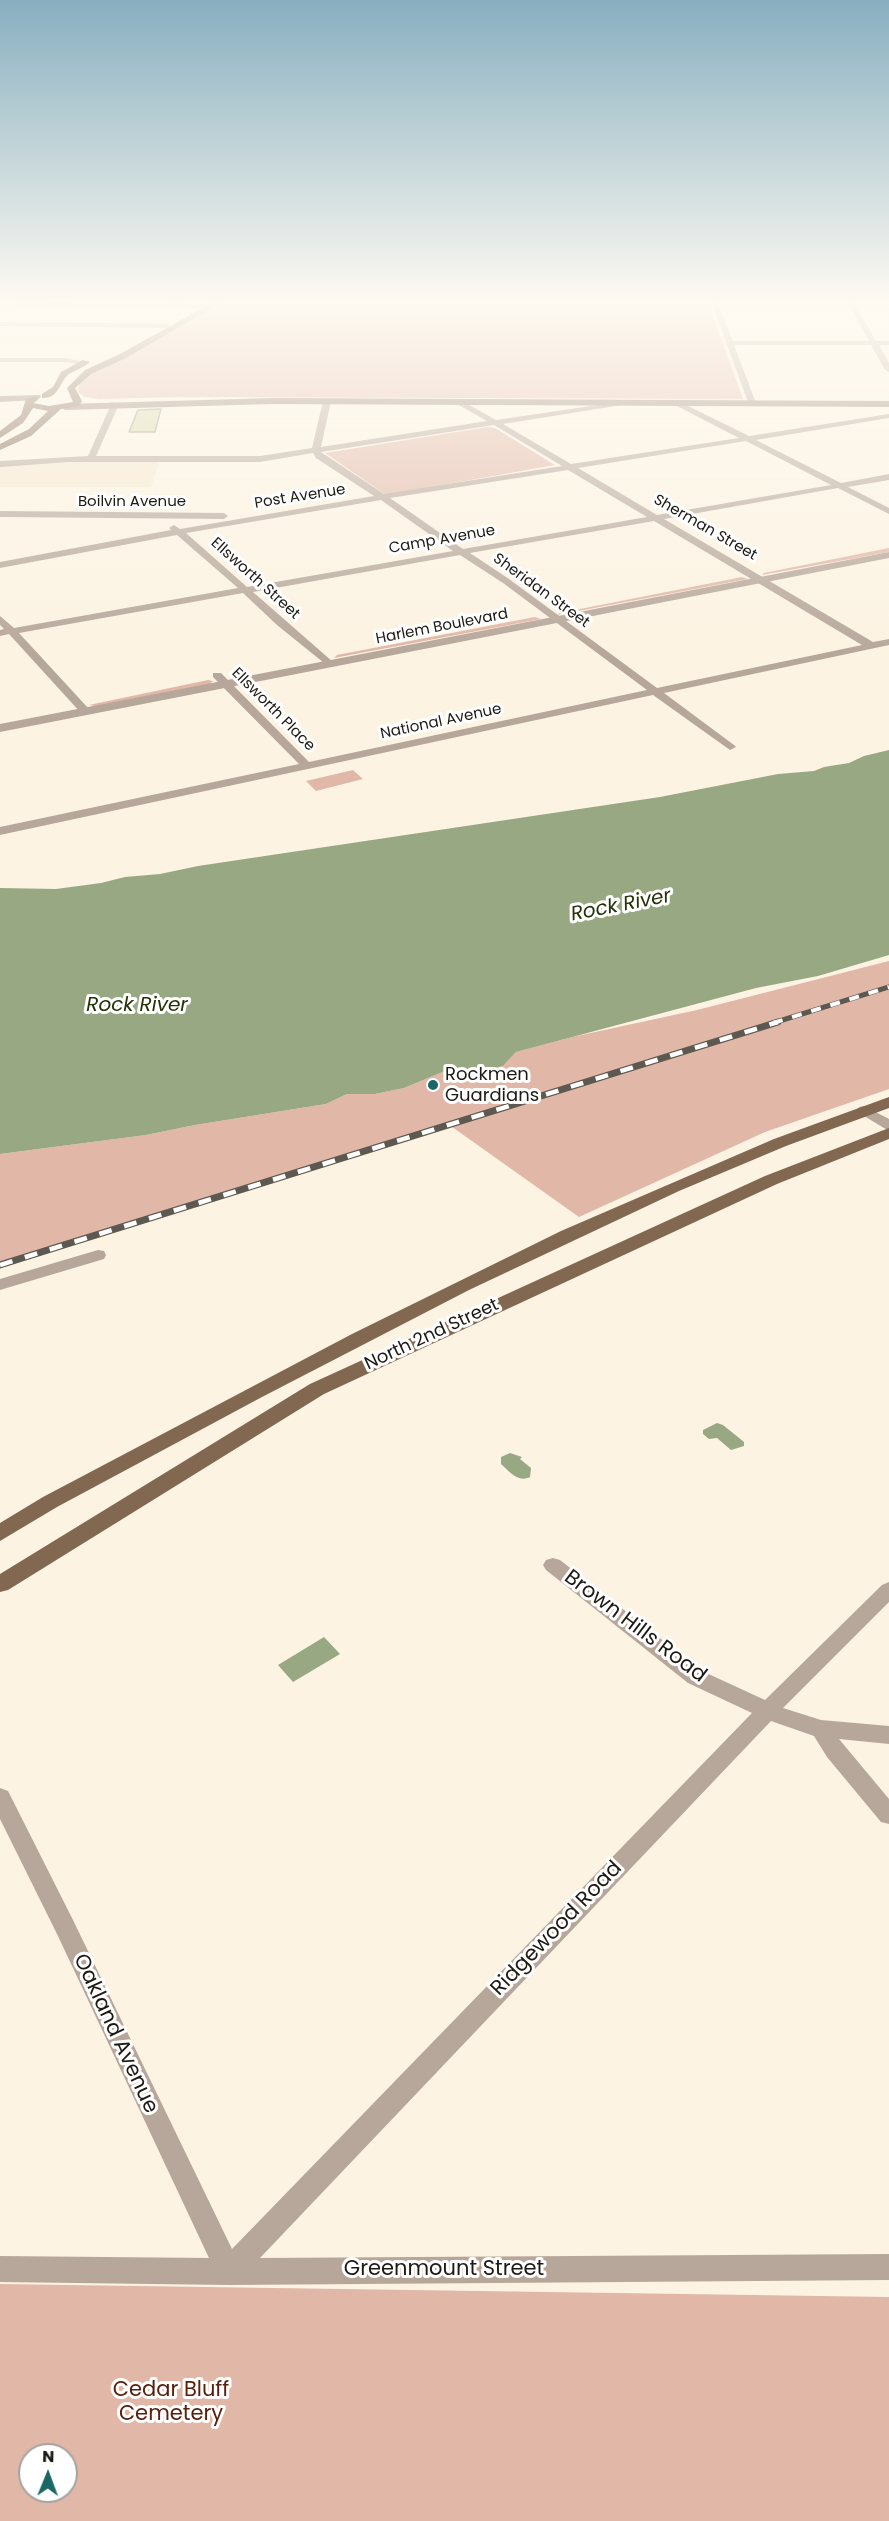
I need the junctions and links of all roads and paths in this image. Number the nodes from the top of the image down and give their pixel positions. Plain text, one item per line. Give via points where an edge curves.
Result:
1 (19, 421) edge
2 (42, 421) edge
3 (108, 421) edge
4 (323, 421) edge
5 (489, 421) edge
6 (508, 421) edge
7 (711, 421) edge
8 (862, 421) edge
9 (493, 423) junction
10 (0, 435) edge
11 (748, 440) junction
12 (1, 447) edge
13 (316, 451) junction
14 (91, 459) junction
15 (0, 462) edge
16 (570, 467) junction
17 (889, 477) edge
18 (839, 486) junction
19 (384, 498) junction
20 (889, 511) edge
21 (0, 514) edge
22 (162, 516) junction
23 (264, 516) junction
24 (657, 518) junction
25 (178, 532) junction
26 (889, 546) edge
27 (459, 552) junction
28 (889, 555) edge
29 (0, 566) edge
30 (752, 573) junction
31 (764, 580) junction
32 (246, 591) junction
33 (546, 612) junction
34 (0, 619) edge
35 (557, 620) junction
36 (13, 631) junction
37 (0, 633) edge
38 (889, 642) edge
39 (872, 646) junction
40 (320, 655) junction
41 (329, 663) junction
42 (217, 675) junction
43 (227, 684) junction
44 (655, 692) junction
45 (77, 702) junction
46 (85, 711) junction
47 (0, 717) edge
48 (0, 728) edge
49 (730, 747) dead end
50 (308, 766) junction
51 (0, 831) edge
52 (889, 1102) edge
53 (864, 1110) junction
54 (889, 1126) edge
55 (889, 1132) edge
56 (99, 1255) dead end
57 (0, 1285) edge
58 (0, 1533) edge
59 (554, 1565) dead end
60 (0, 1584) edge
61 (889, 1590) edge
62 (768, 1709) junction
63 (821, 1729) junction
64 (889, 1735) edge
65 (0, 1797) edge
66 (889, 1815) edge
67 (889, 2267) edge
68 (0, 2269) edge
69 (229, 2272) junction

1 - 10 main road
2 - 12 main road via 26,435
3 - 14 street
4 - 13 street
5 - 9 street, Sherman Street
6 - 9 street
7 - 11 street
8 - 11 street, Post Avenue
9 - 13 street
9 - 16 street, Sherman Street
11 - 16 street, Post Avenue
11 - 18 street
13 - 14 street via 252,459
13 - 19 street, Sheridan Street
14 - 15 street
16 - 19 street, Post Avenue
16 - 24 street, Sherman Street
17 - 18 street, Camp Avenue
18 - 20 street
18 - 24 street, Camp Avenue
19 - 23 street, Post Avenue
19 - 27 street, Sheridan Street
21 - 22 street, Boilvin Avenue
22 - 23 street, Boilvin Avenue
22 - 25 street, Ellsworth Street
23 - 25 street, Post Avenue
24 - 27 street, Camp Avenue
24 - 30 street, Sherman Street
25 - 29 street, Post Avenue
25 - 32 street, Ellsworth Street
26 - 30 street, Harlem Boulevard
27 - 32 street, Camp Avenue
27 - 33 street, Sheridan Street
28 - 31 street, Harlem Boulevard
30 - 31 street, Sherman Street
30 - 33 street, Harlem Boulevard
31 - 35 street, Harlem Boulevard
31 - 39 street, Sherman Street
32 - 36 street, Camp Avenue
32 - 40 street, Ellsworth Street
33 - 35 street, Sheridan Street
33 - 40 street, Harlem Boulevard
34 - 36 street
35 - 41 street, Harlem Boulevard
35 - 44 street, Sheridan Street
36 - 37 street, Camp Avenue
36 - 45 street
38 - 39 street, National Avenue
39 - 44 street, National Avenue
40 - 41 street, Ellsworth Street
40 - 42 street, Harlem Boulevard
41 - 43 street, Harlem Boulevard
42 - 43 street, Ellsworth Place
42 - 45 street, Harlem Boulevard
43 - 46 street, Harlem Boulevard
43 - 50 street, Ellsworth Place
44 - 49 street, Sheridan Street
44 - 50 street, National Avenue
45 - 46 street
45 - 47 street, Harlem Boulevard
46 - 48 street, Harlem Boulevard
50 - 51 street, National Avenue
52 - 53 main road, North 2nd Street
53 - 54 street
53 - 58 main road, North 2nd Street via 802,1132 639,1202 461,1284 61,1496
55 - 60 main road, North 2nd Street via 771,1180 317,1389
56 - 57 street
59 - 62 street, Brown Hills Road via 695,1677
61 - 62 street, Ridgewood Road
62 - 63 street, Brown Hills Road via 793,1722
62 - 69 street, Ridgewood Road
63 - 64 street, Brown Hills Road
63 - 66 street
65 - 69 street, Oakland Avenue
67 - 69 street, Greenmount Street
68 - 69 street, Greenmount Street

